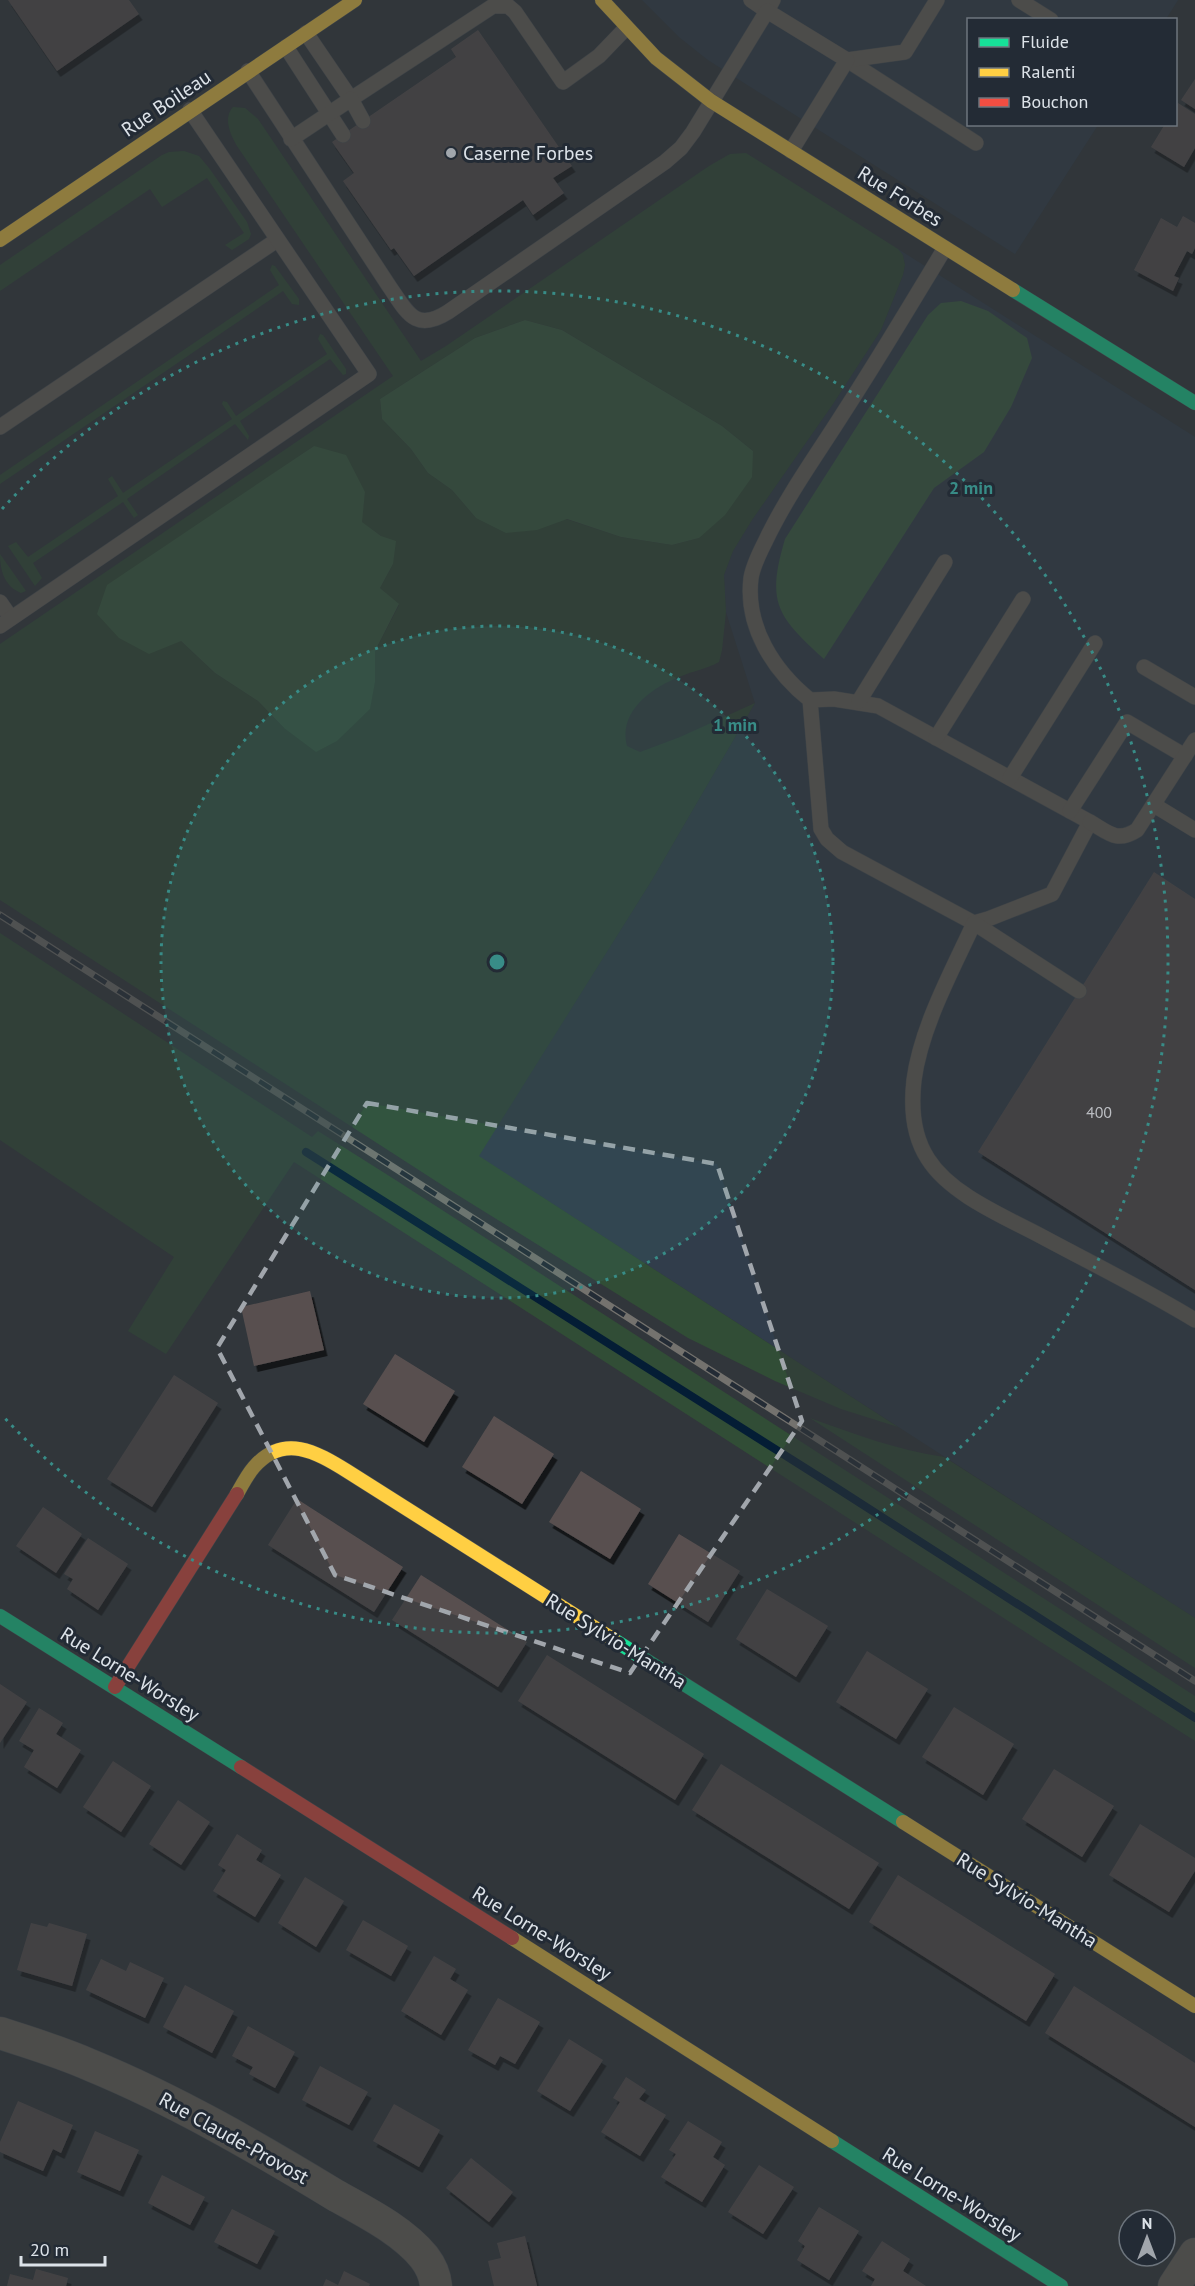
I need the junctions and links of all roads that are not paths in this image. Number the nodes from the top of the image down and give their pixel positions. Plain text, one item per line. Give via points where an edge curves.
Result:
1 (355, 0) edge
2 (602, 0) edge
3 (751, 0) edge
4 (937, 0) edge
5 (1019, 0) edge
6 (770, 5) edge
7 (1048, 18) edge
8 (626, 28) junction
9 (306, 33) junction
10 (286, 46) junction
11 (848, 60) junction
12 (248, 71) junction
13 (351, 99) junction
14 (711, 101) junction
15 (190, 110) junction
16 (330, 114) junction
17 (363, 121) dead end
18 (343, 135) dead end
19 (291, 139) junction
20 (976, 143) dead end
21 (791, 151) junction
22 (0, 240) edge
23 (277, 240) junction
24 (945, 248) junction
25 (1193, 398) edge
26 (0, 427) edge
27 (945, 562) dead end
28 (1023, 599) dead end
29 (0, 602) edge
30 (6, 622) edge
31 (1095, 643) dead end
32 (1144, 667) dead end
33 (1195, 698) edge
34 (810, 700) junction
35 (859, 701) junction
36 (936, 738) junction
37 (1195, 740) edge
38 (1185, 756) junction
39 (1010, 778) junction
40 (1154, 805) junction
41 (1070, 811) junction
42 (1090, 822) junction
43 (1195, 830) edge
44 (974, 922) junction
45 (1079, 991) dead end
46 (1195, 1320) edge
47 (0, 1616) edge
48 (115, 1687) junction
49 (1195, 2006) edge
50 (0, 2033) edge
51 (1195, 2254) edge
52 (436, 2286) edge
53 (1061, 2286) edge
54 (1174, 2286) edge

1 - 9 street, Rue Boileau
2 - 8 street, Rue Forbes
3 - 6 lane
4 - 11 lane via 905,52
5 - 7 lane
6 - 11 lane
6 - 14 lane
8 - 13 lane via 599,56 562,82 515,12 508,6 493,6
8 - 14 street, Rue Forbes via 674,74
9 - 10 street, Rue Boileau
9 - 13 lane
10 - 12 street, Rue Boileau
10 - 16 lane
11 - 20 lane
11 - 21 lane
12 - 15 street, Rue Boileau
12 - 19 lane
13 - 16 lane
13 - 17 lane
14 - 19 lane via 681,148 665,162 448,312 429,321 416,320 409,314
14 - 21 street, Rue Forbes
15 - 22 street, Rue Boileau
15 - 23 lane
16 - 18 lane
16 - 19 lane
21 - 24 street, Rue Forbes
23 - 26 lane
23 - 30 lane via 369,374
24 - 25 street, Rue Forbes
24 - 34 lane via 774,524 757,559 752,576 758,631 767,652 795,688
27 - 35 lane
28 - 36 lane
29 - 30 lane
31 - 39 lane
32 - 33 lane
34 - 35 lane
34 - 44 lane via 821,829 827,839 842,852
35 - 36 lane via 878,706
36 - 39 lane
37 - 38 lane
38 - 40 lane
38 - 41 lane via 1127,722
39 - 41 lane
40 - 42 lane via 1137,830 1126,837 1117,837
40 - 43 lane
41 - 42 lane
42 - 44 lane via 1052,894
44 - 45 lane
44 - 46 lane via 919,1054 913,1113 917,1137 927,1159 955,1187 984,1205
47 - 48 street, Rue Lorne-Worsley
48 - 49 street, Rue Sylvio-Mantha via 254,1467 262,1458 284,1448 306,1448
48 - 53 street, Rue Lorne-Worsley
50 - 52 street, Rue Claude-Provost via 115,2076 302,2174 372,2216 414,2247 432,2268
51 - 54 street

